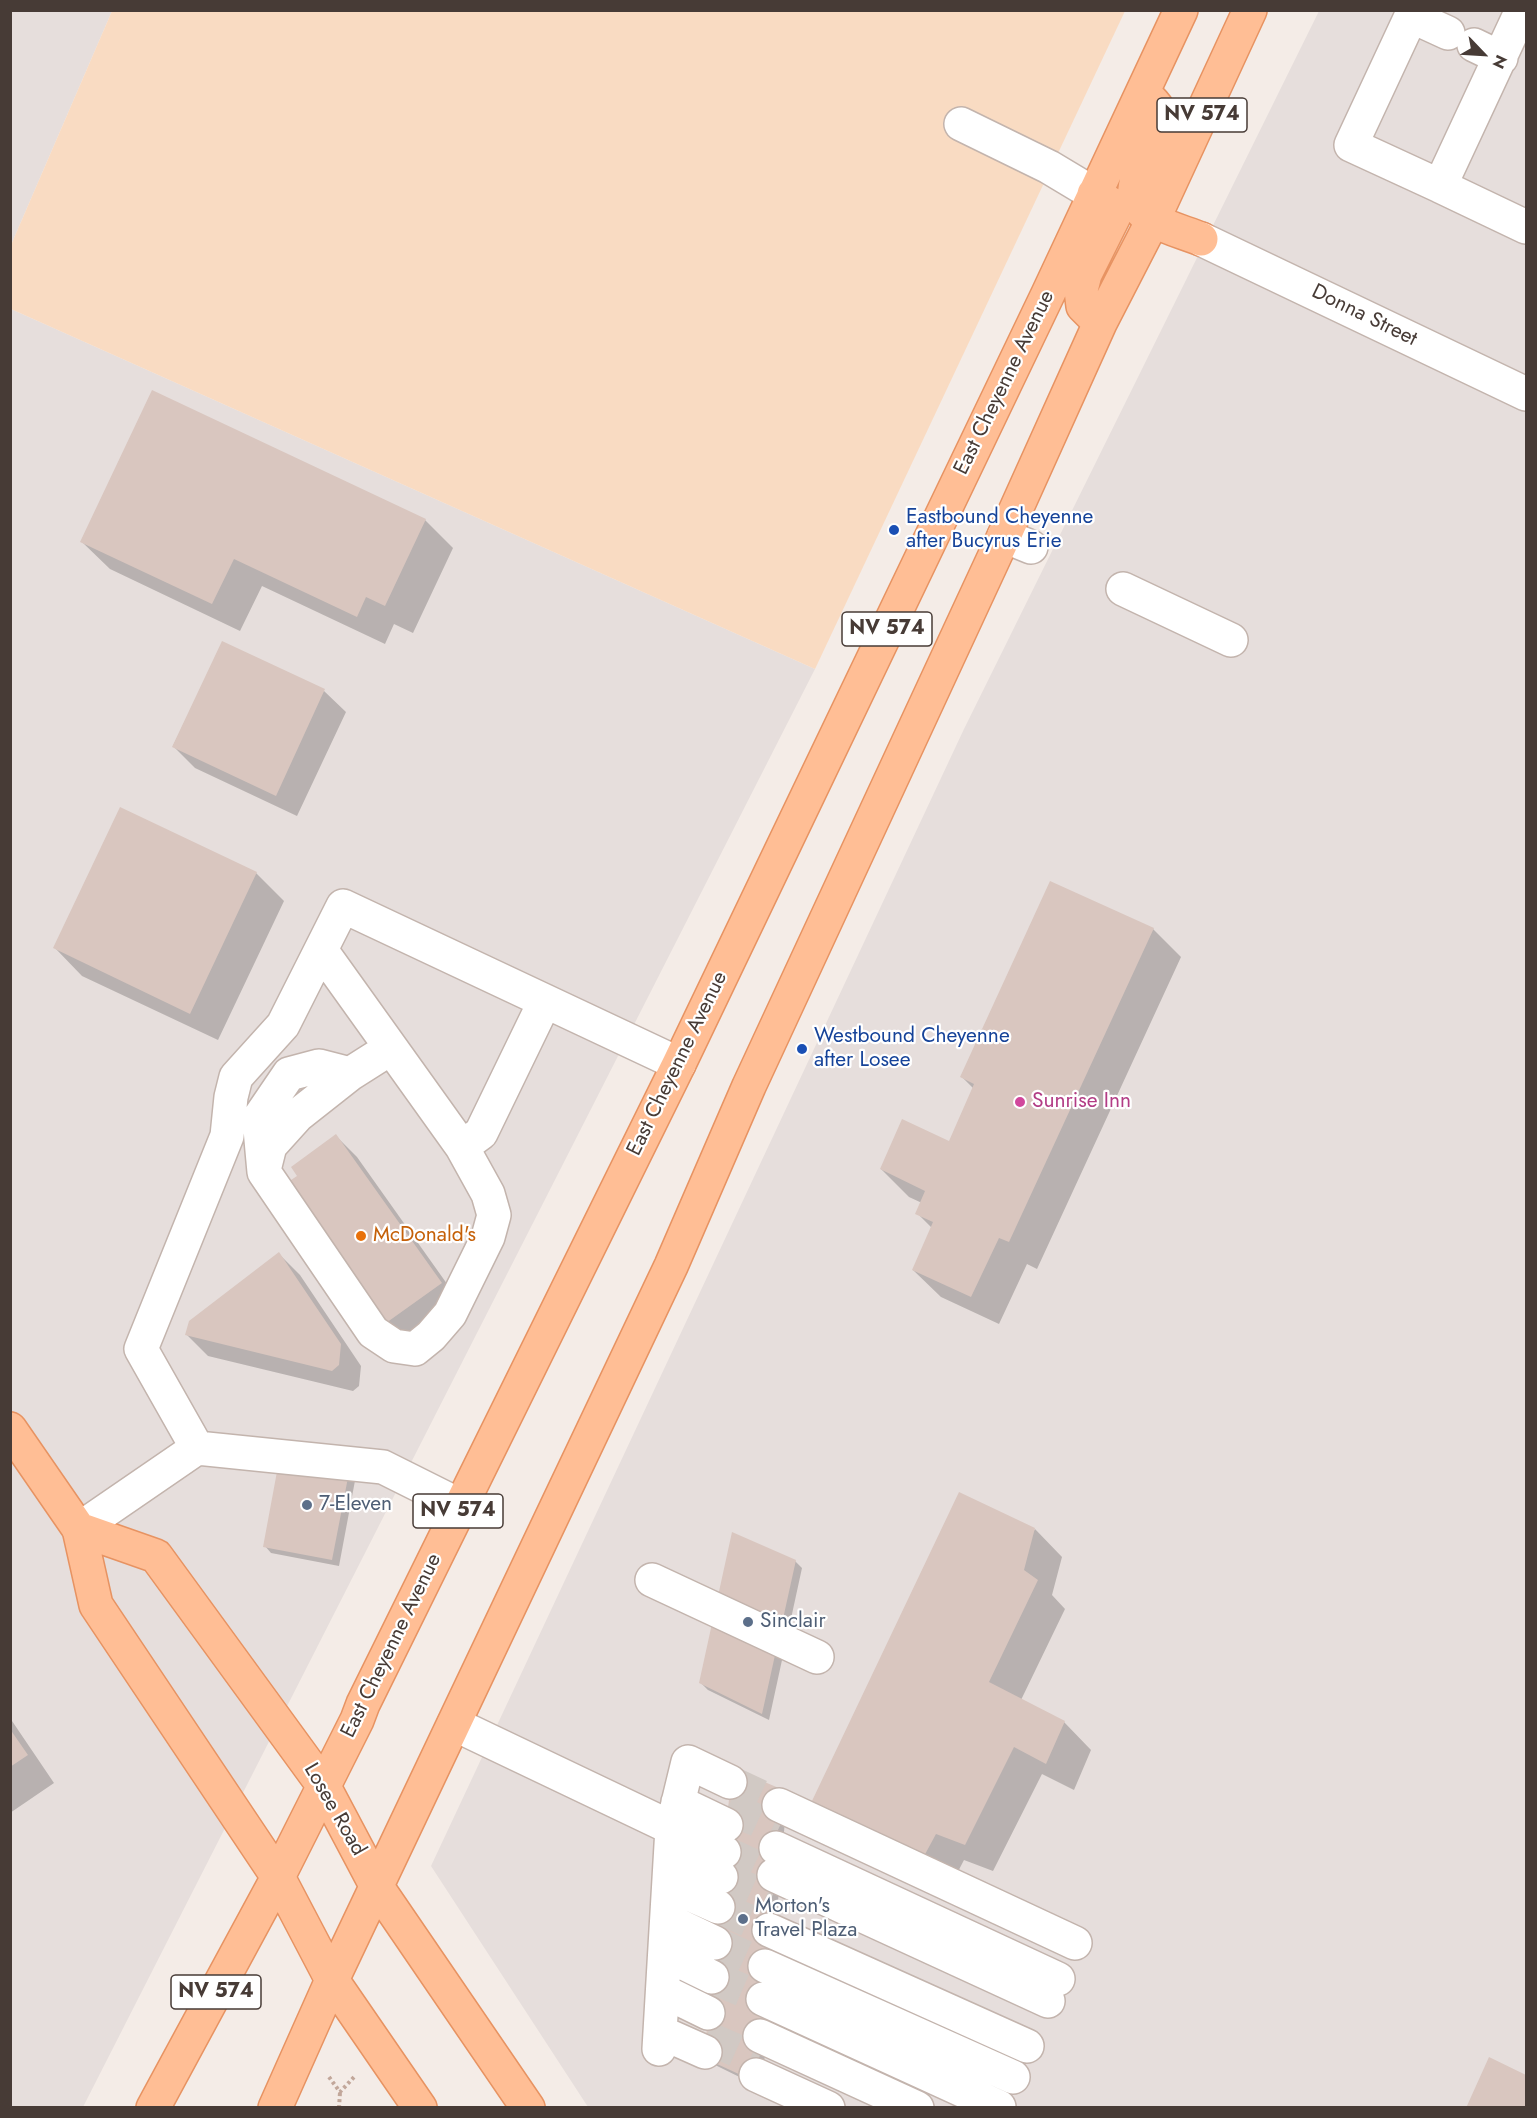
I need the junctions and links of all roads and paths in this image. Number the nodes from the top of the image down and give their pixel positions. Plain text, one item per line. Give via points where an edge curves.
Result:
1 (1181, 10) edge
2 (1251, 10) edge
3 (1518, 12) edge
4 (1412, 13) edge
5 (1474, 45) junction
6 (1144, 93) junction
7 (961, 124) dead end
8 (1440, 186) junction
9 (1094, 194) junction
10 (1153, 220) junction
11 (1527, 227) edge
12 (1201, 239) joint
13 (1100, 322) junction
14 (1527, 394) edge
15 (1123, 589) dead end
16 (1232, 640) dead end
17 (321, 950) junction
18 (544, 1001) junction
19 (391, 1048) junction
20 (679, 1064) junction
21 (462, 1147) junction
22 (10, 1429) edge
23 (197, 1448) junction
24 (460, 1506) junction
25 (79, 1529) junction
26 (652, 1580) dead end
27 (816, 1657) dead end
28 (454, 1724) junction
29 (324, 1785) junction
30 (676, 1817) junction
31 (724, 1842) junction
32 (774, 1864) junction
33 (278, 1877) junction
34 (669, 1885) junction
35 (376, 1887) junction
36 (667, 1920) junction
37 (715, 1943) tunnel mouth
38 (665, 1954) junction
39 (765, 1966) tunnel mouth
40 (712, 1977) tunnel mouth
41 (332, 1980) junction
42 (1052, 1992) junction
43 (763, 1999) tunnel mouth
44 (707, 2034) tunnel mouth
45 (758, 2057) junction
46 (357, 2073) dead end
47 (328, 2076) dead end
48 (1013, 2077) dead end
49 (340, 2092) junction
50 (999, 2107) edge
51 (153, 2108) edge
52 (275, 2108) edge
53 (339, 2108) edge
54 (420, 2108) edge
55 (528, 2108) edge
56 (828, 2108) edge
57 (861, 2108) edge
58 (917, 2108) edge

1 - 6 main road, East Cheyenne Avenue / NV 574
2 - 10 main road, NV 574
3 - 5 street
4 - 5 street
4 - 8 street via 1351,145
5 - 8 street
6 - 9 main road, East Cheyenne Avenue / NV 574
6 - 10 main road via 1159,111 1160,124 1134,193 1139,208
7 - 9 street
8 - 11 street
9 - 13 main road via 1109,203 1114,216 1081,290 1083,306
9 - 20 main road, East Cheyenne Avenue / NV 574
10 - 12 main road
10 - 13 main road, NV 574
12 - 14 street, Donna Street
13 - 28 main road, NV 574 via 1018,542 749,1086 671,1266
15 - 16 street
17 - 18 street via 344,906
17 - 19 street
17 - 23 street via 283,1025 236,1077 227,1136 141,1349
18 - 20 street
18 - 21 street via 482,1133
19 - 21 street
19 - 21 street via 298,1114 270,1146 264,1172 373,1332 394,1346 415,1348 450,1314 488,1237 494,1215 488,1194
20 - 24 main road, East Cheyenne Avenue / NV 574
22 - 25 main road
23 - 24 street via 383,1467
23 - 25 street
24 - 29 main road, East Cheyenne Avenue / NV 574
25 - 29 main road, Losee Road via 156,1556
25 - 33 main road via 96,1605
26 - 27 street
28 - 30 street
28 - 35 main road, NV 574
29 - 33 main road, East Cheyenne Avenue / NV 574
29 - 35 main road, Losee Road
30 - 31 street
30 - 31 street
30 - 34 street
31 - 34 street
32 - 42 street
32 - 42 street
32 - 42 street
33 - 41 main road
33 - 51 main road, East Cheyenne Avenue / NV 574
34 - 36 street
35 - 41 main road, NV 574
35 - 55 main road, Losee Road
36 - 37 street
36 - 38 street
38 - 40 street
38 - 44 street via 661,2022
39 - 48 street
41 - 52 main road, NV 574
41 - 54 main road
43 - 50 street
45 - 56 street
45 - 57 street
45 - 58 street
46 - 49 path
47 - 49 path
49 - 53 path

